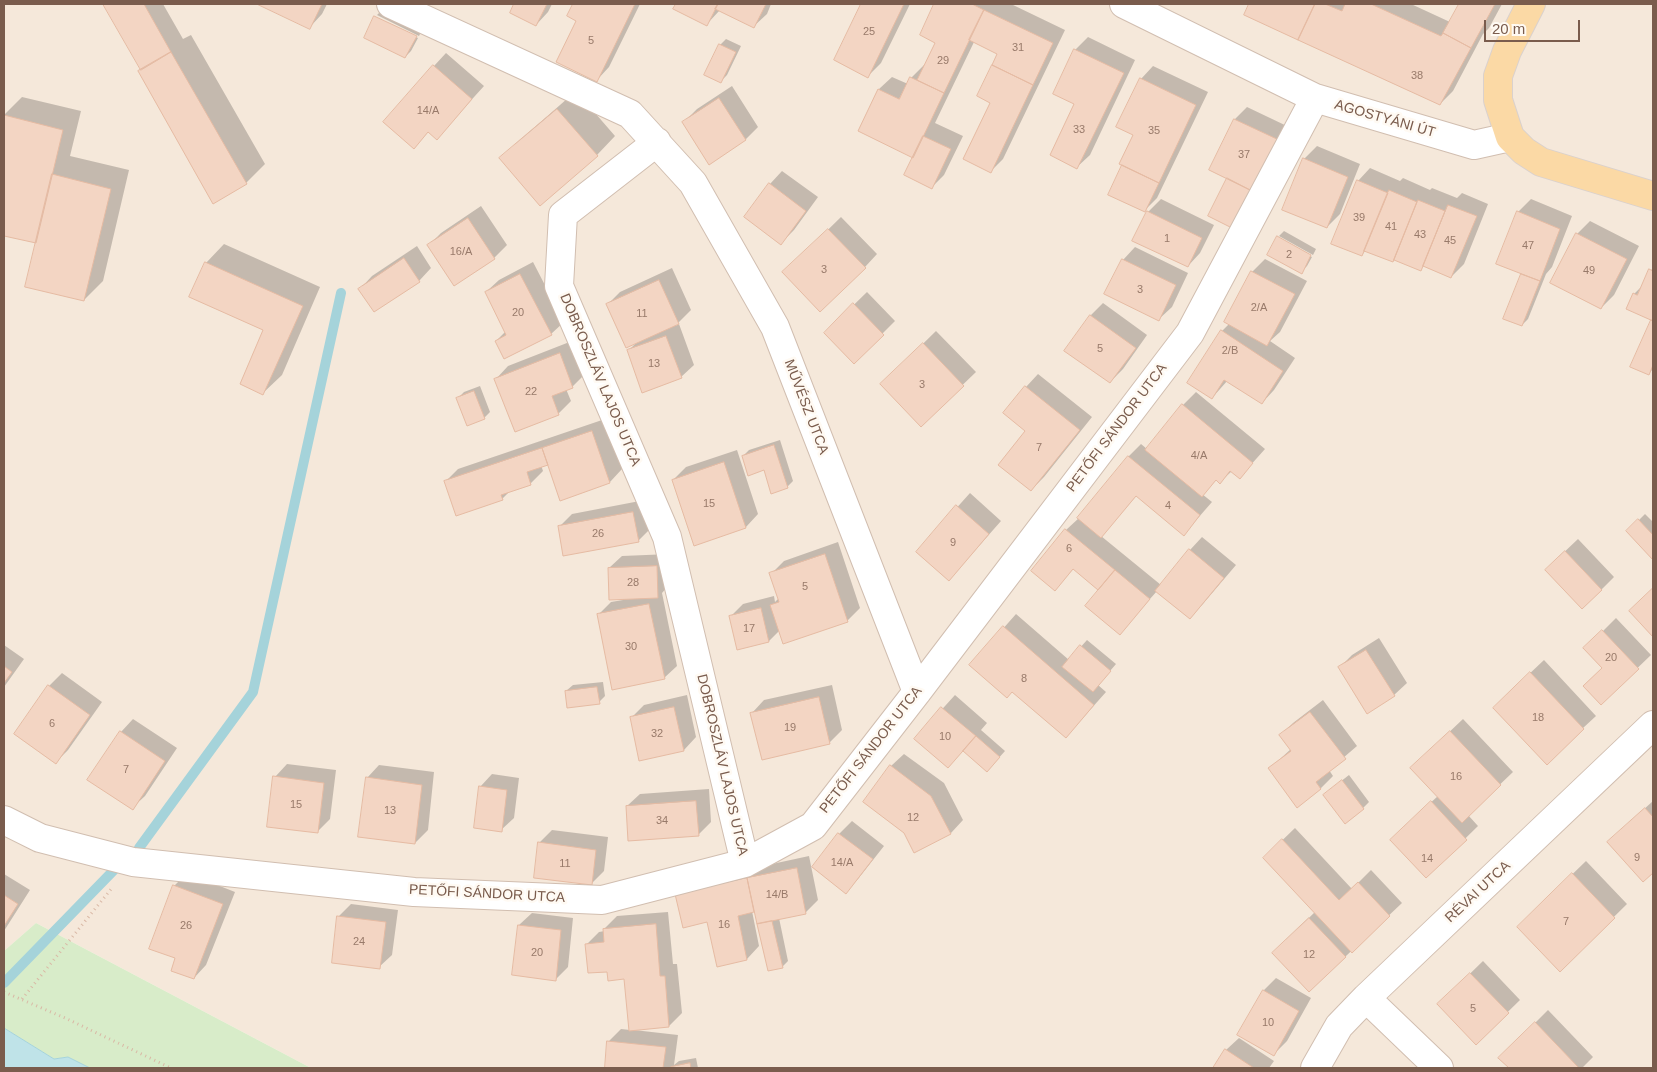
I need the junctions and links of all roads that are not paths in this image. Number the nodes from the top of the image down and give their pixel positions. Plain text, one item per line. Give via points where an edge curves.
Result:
1 (391, 4) edge
2 (1124, 4) edge
3 (1531, 4) edge
4 (1315, 98) junction
5 (1510, 137) junction
6 (657, 142) junction
7 (1653, 196) edge
8 (917, 692) junction
9 (1653, 726) edge
10 (4, 820) edge
11 (745, 862) junction
12 (1366, 998) junction
13 (1315, 1068) edge
14 (1439, 1068) edge

1 - 6 street via 630,114
2 - 4 street, AGOSTYÁNI ÚT
3 - 5 main road via 1498,76 1498,100
4 - 5 street, AGOSTYÁNI ÚT via 1474,145
4 - 8 street, PETŐFI SÁNDOR UTCA via 1190,332
5 - 7 main road via 1541,162
6 - 8 street, MŰVÉSZ UTCA via 693,183 775,327
6 - 11 street, DOBROSZLÁV LAJOS UTCA via 562,215 559,286 667,536
8 - 11 street, PETŐFI SÁNDOR UTCA via 813,826
9 - 12 street, RÉVAI UTCA
10 - 11 street, PETŐFI SÁNDOR UTCA via 40,838 133,862 414,892 602,900
12 - 13 street, RÉVAI UTCA via 1339,1026
12 - 14 street

